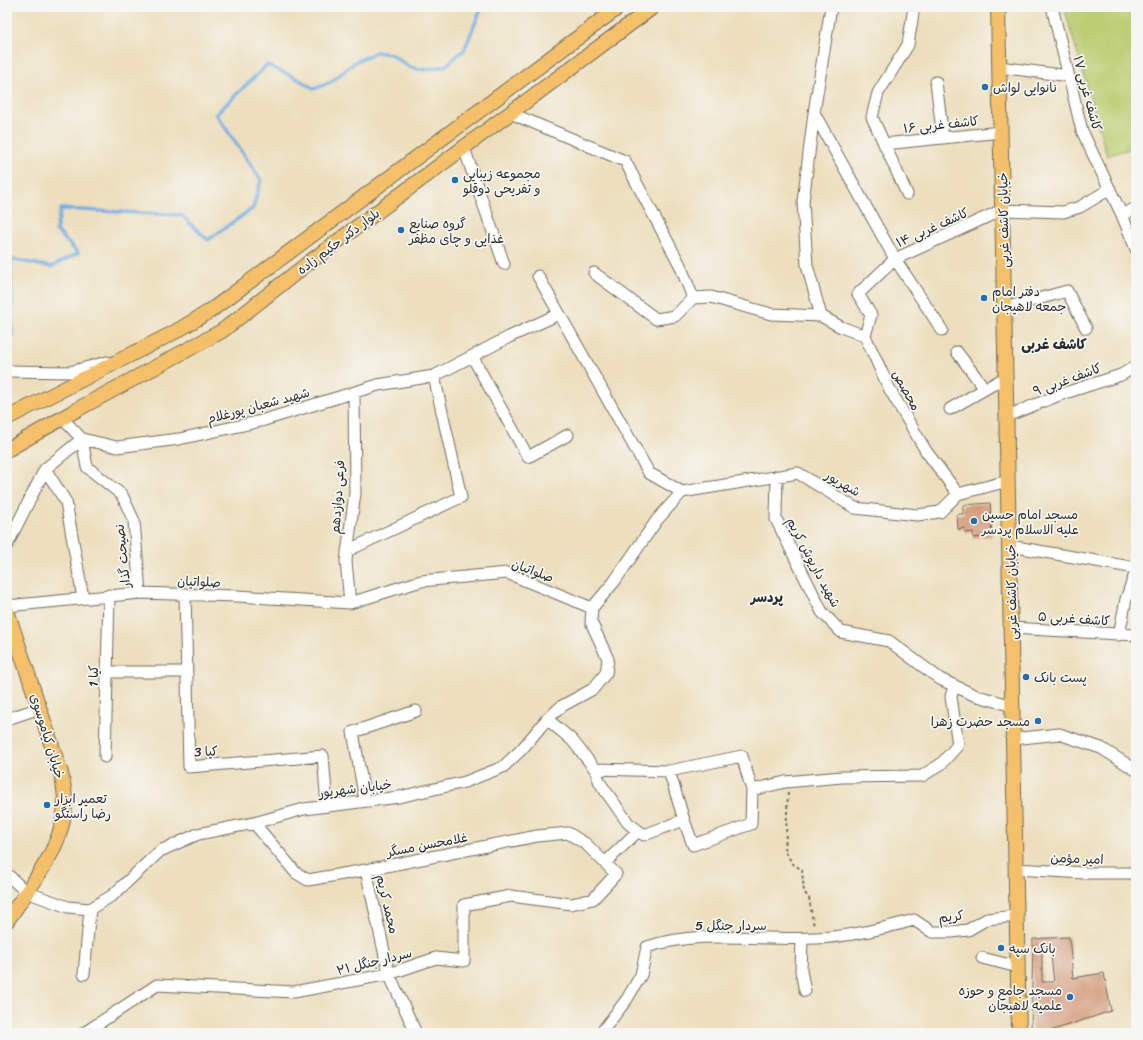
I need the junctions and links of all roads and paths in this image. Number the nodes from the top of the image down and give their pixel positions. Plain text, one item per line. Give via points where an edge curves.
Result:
1 (619, 7) edge
2 (653, 7) edge
3 (831, 7) edge
4 (914, 7) edge
5 (998, 7) edge
6 (1052, 7) edge
7 (1000, 67) junction
8 (1069, 76) junction
9 (936, 82) dead end
10 (814, 112) junction
11 (510, 113) junction
12 (451, 131) junction
13 (1001, 132) junction
14 (943, 138) junction
15 (884, 144) junction
16 (464, 148) junction
17 (1110, 189) junction
18 (907, 194) dead end
19 (1136, 208) edge
20 (1002, 210) junction
21 (1122, 215) junction
22 (306, 241) junction
23 (1136, 249) edge
24 (316, 257) junction
25 (895, 259) junction
26 (504, 264) dead end
27 (594, 273) dead end
28 (538, 276) dead end
29 (693, 298) junction
30 (1004, 308) junction
31 (559, 314) junction
32 (821, 316) junction
33 (1086, 328) dead end
34 (942, 330) dead end
35 (865, 336) junction
36 (957, 352) dead end
37 (472, 356) junction
38 (125, 358) junction
39 (1136, 366) edge
40 (7, 371) edge
41 (434, 376) junction
42 (1006, 377) junction
43 (985, 389) junction
44 (354, 393) junction
45 (950, 409) dead end
46 (1007, 416) junction
47 (7, 418) edge
48 (62, 418) junction
49 (568, 435) dead end
50 (82, 439) junction
51 (7, 450) edge
52 (45, 469) junction
53 (778, 476) junction
54 (1008, 481) junction
55 (682, 492) junction
56 (958, 494) junction
57 (7, 545) edge
58 (1010, 546) junction
59 (347, 551) junction
60 (1136, 569) edge
61 (140, 593) junction
62 (185, 594) junction
63 (109, 595) junction
64 (83, 598) junction
65 (350, 603) junction
66 (7, 606) edge
67 (592, 608) junction
68 (7, 611) edge
69 (1011, 628) junction
70 (1119, 635) junction
71 (1136, 635) edge
72 (12, 640) edge
73 (107, 672) junction
74 (186, 672) junction
75 (954, 685) junction
76 (1013, 706) junction
77 (40, 708) junction
78 (416, 711) dead end
79 (7, 719) edge
80 (547, 719) junction
81 (1014, 738) junction
82 (105, 757) dead end
83 (594, 769) junction
84 (1136, 770) edge
85 (669, 771) junction
86 (789, 782) junction
87 (752, 790) junction
88 (365, 800) junction
89 (327, 805) junction
90 (684, 820) junction
91 (254, 823) junction
92 (638, 830) junction
93 (605, 863) junction
94 (1016, 869) junction
95 (366, 870) junction
96 (1136, 873) edge
97 (7, 874) edge
98 (616, 874) joint
99 (26, 892) junction
100 (90, 909) junction
101 (1017, 916) junction
102 (914, 920) joint
103 (7, 921) edge
104 (802, 938) junction
105 (817, 938) junction
106 (982, 958) dead end
107 (1018, 967) junction
108 (84, 974) dead end
109 (389, 974) junction
110 (805, 991) dead end
111 (84, 1033) edge
112 (416, 1033) edge
113 (601, 1033) edge
114 (1019, 1033) edge

1 - 12 main road, بلوار دکتر حکیم زاده
2 - 11 main road, بلوار دکتر حکیم زاده
3 - 10 street
4 - 15 street via 908,45 878,93 872,117
5 - 7 main road, خیابان کاشف غربی
6 - 8 street, کاشف غربی ۱۷
7 - 8 street
7 - 13 main road, خیابان کاشف غربی
8 - 17 street, کاشف غربی ۱۷ via 1082,131
9 - 14 street
10 - 25 street
10 - 32 street via 803,202 807,265
11 - 16 main road, بلوار دکتر حکیم زاده
11 - 29 street via 625,161 680,265
12 - 16 main road
12 - 22 main road, بلوار دکتر حکیم زاده
13 - 14 street, کاشف غربی ۱۶
13 - 20 main road, خیابان کاشف غربی
14 - 15 street, کاشف غربی ۱۶
15 - 18 street
16 - 24 main road, بلوار دکتر حکیم زاده
16 - 26 street
17 - 20 street via 1080,206 1062,212
17 - 21 street, کاشف غربی ۱۷
19 - 21 street
20 - 25 street, کاشف غربی ۱۴
20 - 30 main road, خیابان کاشف غربی
21 - 23 street, کاشف غربی ۱۷
22 - 24 main road
22 - 38 main road, بلوار دکتر حکیم زاده via 210,311
24 - 48 main road, بلوار دکتر حکیم زاده via 222,332
25 - 34 street
25 - 35 street, کاشف غربی ۱۴ via 858,294 871,315
27 - 29 street via 656,319 675,316
28 - 31 street
29 - 32 street via 712,297 772,314
30 - 33 street via 1066,291
30 - 42 main road, خیابان کاشف غربی
31 - 37 street, شهید شعبان پورغلام
31 - 55 street via 649,473
32 - 35 street
35 - 56 street, محصص via 890,390 926,451
36 - 43 street
37 - 41 street, شهید شعبان پورغلام
37 - 49 street via 528,457
38 - 40 street via 70,372
38 - 47 main road, بلوار دکتر حکیم زاده
39 - 46 street, کاشف غربی ۹ via 1121,375 1062,394
41 - 44 street, شهید شعبان پورغلام via 378,385
41 - 59 street via 461,498
42 - 43 street
42 - 46 main road, خیابان کاشف غربی
43 - 45 street
44 - 50 street, شهید شعبان پورغلام via 261,421 179,438 117,446
44 - 59 street, فرعی دوازدهم via 354,493
46 - 54 main road, خیابان کاشف غربی
48 - 50 street
48 - 51 main road, بلوار دکتر حکیم زاده
50 - 52 street
50 - 61 street, نصیحت گذار via 87,467 122,495 134,521
52 - 57 street
52 - 64 street via 66,502
53 - 55 street, شهریور
53 - 56 street, شهریور via 798,473 855,508 917,515 940,512
53 - 75 street, شهید داریوش کریم via 776,519 822,612 841,632 889,641 940,679
54 - 56 street
54 - 58 main road, خیابان کاشف غربی
55 - 67 street via 657,520 614,582
58 - 60 street
58 - 69 main road, خیابان کاشف غربی
59 - 65 street, فرعی دوازدهم
60 - 70 street via 1126,599
61 - 62 street, صلواتیان
61 - 63 street, صلواتیان
62 - 65 street, صلواتیان
62 - 74 street, کیا 3
63 - 64 street, صلواتیان
63 - 73 street, کیا 1
64 - 66 street, صلواتیان
65 - 67 street, صلواتیان via 421,581 507,573
67 - 80 street, خیابان شهریور via 591,622 608,659 606,673 593,689 562,706
68 - 72 main road, خیابان کیاموسوی
69 - 70 street, کاشف غربی ۵
69 - 76 main road, خیابان کاشف غربی
70 - 71 street, کاشف غربی ۵
72 - 77 main road, خیابان کیاموسوی
73 - 74 street
73 - 82 street, کیا 1
74 - 89 street, کیا 3 via 189,767 324,756
75 - 76 street, شهید داریوش کریم via 974,695
75 - 86 street via 951,697 958,745 941,764 922,776 842,777
76 - 81 main road, خیابان کاشف غربی
77 - 79 street
77 - 99 main road, خیابان کیاموسوی via 61,774 65,800 62,827 52,853
78 - 88 street via 353,732
80 - 83 street via 572,740
80 - 88 street, خیابان شهریور via 503,767 465,782 399,797
81 - 84 street via 1059,734 1101,748
81 - 94 main road, خیابان کاشف غربی
83 - 85 street
83 - 92 street via 600,783 624,817
85 - 87 street via 742,756
85 - 90 street
86 - 87 street
86 - 105 path via 785,852 793,864 802,870 804,892 809,898
87 - 90 street via 751,824 692,846
88 - 89 street, خیابان شهریور
89 - 91 street, خیابان شهریور
90 - 92 street via 644,835
91 - 95 street, غلامحسن مسگر via 296,873 308,880
91 - 100 street, خیابان شهریور via 198,834 160,851 113,894
92 - 93 street
93 - 95 street, غلامحسن مسگر via 586,844 568,833 537,836
93 - 98 street, غلامحسن مسگر
94 - 96 street, امیر مؤمن
94 - 101 main road, خیابان کاشف غربی
95 - 109 street, محمد کریم
97 - 99 street
98 - 109 street, سردار جنگل ۲۱ via 593,899 571,904 511,896 464,905 464,961 436,958
99 - 100 street via 68,907
99 - 103 main road, خیابان کیاموسوی
100 - 108 street
101 - 102 street, کریم via 987,919 968,930 952,932 932,932
101 - 107 main road, خیابان کاشف غربی
102 - 105 street, سردار جنگل 5 via 874,931
104 - 105 street, سردار جنگل 5
104 - 110 street via 801,971
104 - 113 street, سردار جنگل 5 via 714,936 667,940 647,947 641,975 627,999
106 - 107 street
107 - 114 main road, خیابان کاشف غربی
109 - 111 street, سردار جنگل ۲۱ via 294,992 157,985
109 - 112 street, محمد کریم

